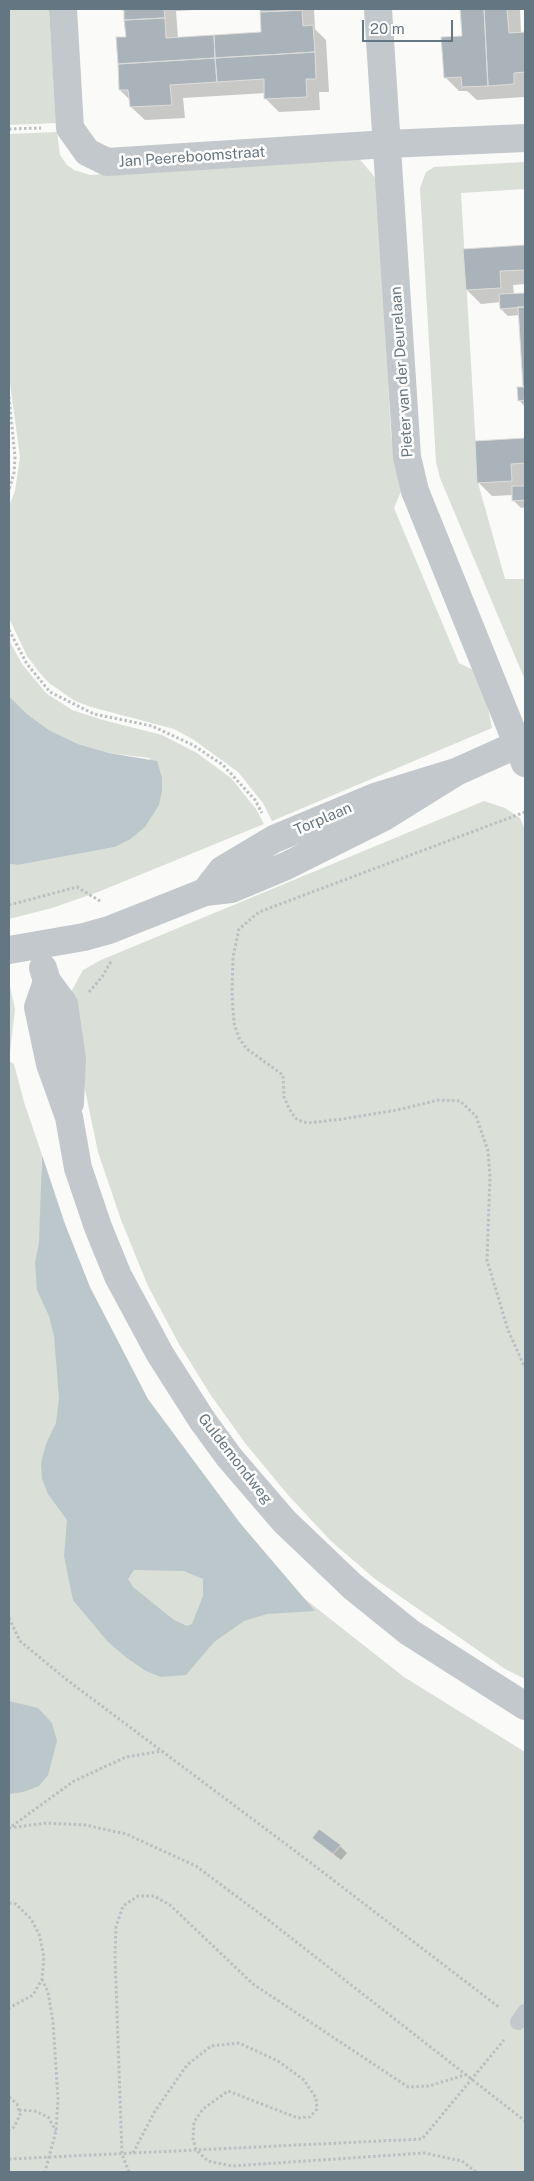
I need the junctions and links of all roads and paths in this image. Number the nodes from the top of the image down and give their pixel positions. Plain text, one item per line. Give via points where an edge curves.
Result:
1 (63, 9) edge
2 (378, 9) edge
3 (525, 138) edge
4 (387, 144) junction
5 (9, 397) edge
6 (9, 490) edge
7 (9, 630) edge
8 (523, 749) edge
9 (456, 772) junction
10 (525, 812) edge
11 (274, 839) junction
12 (205, 892) junction
13 (9, 905) edge
14 (135, 920) junction
15 (37, 946) junction
16 (9, 950) edge
17 (525, 1368) edge
18 (9, 1618) edge
19 (525, 1706) edge
20 (163, 1751) junction
21 (10, 1827) edge
22 (9, 1903) edge
23 (42, 1980) junction
24 (9, 2008) edge
25 (522, 2017) edge
26 (468, 2074) junction
27 (474, 2079) junction
28 (9, 2097) edge
29 (18, 2110) junction
30 (525, 2121) edge
31 (9, 2130) edge
32 (56, 2132) junction
33 (196, 2150) junction
34 (133, 2153) junction
35 (122, 2154) junction
36 (49, 2158) junction
37 (9, 2159) edge
38 (45, 2172) edge
39 (130, 2172) edge
40 (476, 2172) edge

1 - 4 street, Jan Peereboomstraat via 70,128 87,152 107,162
2 - 4 street, Pieter van der Deurelaan
3 - 4 street, Jan Peereboomstraat
4 - 8 street, Pieter van der Deurelaan via 405,440 410,474
5 - 6 path via 15,456
7 - 11 path via 27,664 50,692 94,714 168,732 223,765 255,800
8 - 9 street, Torplaan
9 - 11 street, Torplaan via 375,796
9 - 12 street, Torplaan via 382,818 286,866 231,889
10 - 17 path via 259,912 239,929 233,957 232,994 234,1023 239,1038 247,1050 284,1075 284,1097 297,1120 308,1124 439,1100 460,1101 476,1116 488,1151 490,1177 487,1260 508,1330
11 - 12 street, Torplaan via 222,870
12 - 14 street, Torplaan
13 - 14 path via 76,888
14 - 15 street, Torplaan via 84,937
15 - 16 street, Torplaan
15 - 19 street, Guldemondweg via 47,981 64,1004 72,1059 69,1118 78,1168 118,1276 160,1354 229,1457 284,1521 352,1586 409,1632
18 - 20 path via 20,1641
20 - 21 path via 126,1757 74,1781
20 - 25 path
21 - 26 path via 46,1823 85,1825 126,1834 196,1866
22 - 23 path via 16,1904 31,1919 39,1934 44,1958
23 - 24 path via 33,1995
23 - 32 path via 48,1992 53,2022 58,2099
25 - 27 path
26 - 27 path
26 - 35 path via 429,2086 408,2087 253,1984 170,1905 154,1896 138,1896 123,1906 116,1927
27 - 30 path
27 - 33 path via 422,2140
28 - 29 path via 17,2104
29 - 31 path via 20,2114
29 - 32 path via 35,2111 48,2117
32 - 36 path
33 - 34 path
33 - 34 path via 194,2122 203,2109 228,2091 298,2118 310,2117 317,2109 316,2098 304,2080 278,2061 239,2043 211,2046 187,2065 155,2111
33 - 40 path via 208,2161 232,2166 424,2153 462,2160
34 - 35 path
35 - 36 path
35 - 39 path
36 - 37 path
36 - 38 path

